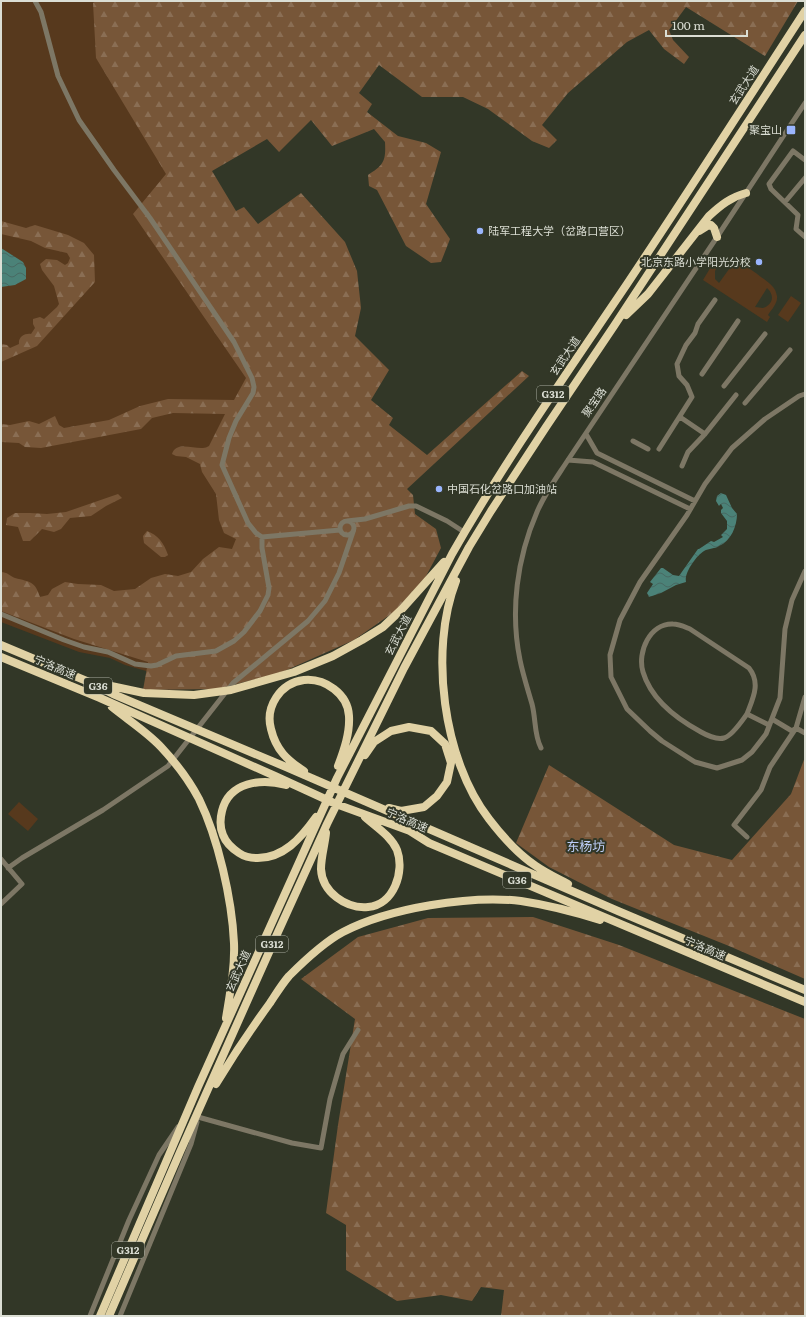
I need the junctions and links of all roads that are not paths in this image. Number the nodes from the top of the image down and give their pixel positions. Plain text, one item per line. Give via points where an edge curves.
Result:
1 (35, 1) edge
2 (805, 11) edge
3 (805, 34) edge
4 (805, 103) edge
5 (805, 160) edge
6 (805, 178) edge
7 (746, 193) junction
8 (785, 202) junction
9 (696, 232) junction
10 (804, 234) edge
11 (717, 237) junction
12 (715, 300) dead end
13 (738, 321) dead end
14 (614, 326) junction
15 (765, 334) dead end
16 (790, 350) dead end
17 (702, 374) dead end
18 (724, 386) dead end
19 (805, 394) edge
20 (736, 395) dead end
21 (745, 403) dead end
22 (680, 417) junction
23 (586, 434) junction
24 (705, 434) junction
25 (633, 441) dead end
26 (648, 449) dead end
27 (659, 449) dead end
28 (568, 460) junction
29 (682, 466) dead end
30 (695, 501) junction
31 (690, 509) junction
32 (365, 519) junction
33 (347, 521) junction
34 (353, 531) junction
35 (341, 532) junction
36 (464, 532) junction
37 (262, 537) junction
38 (349, 545) junction
39 (469, 547) junction
40 (452, 554) junction
41 (805, 571) edge
42 (1, 614) edge
43 (1, 645) edge
44 (1, 656) edge
45 (89, 682) junction
46 (805, 697) edge
47 (100, 698) junction
48 (747, 714) junction
49 (772, 719) junction
50 (769, 725) junction
51 (796, 728) junction
52 (805, 733) edge
53 (541, 748) dead end
54 (309, 775) junction
55 (348, 780) junction
56 (302, 789) junction
57 (330, 794) junction
58 (326, 802) junction
59 (367, 802) junction
60 (362, 814) junction
61 (327, 824) junction
62 (747, 837) dead end
63 (1, 859) edge
64 (8, 868) junction
65 (1, 904) edge
66 (618, 911) junction
67 (673, 946) junction
68 (805, 990) edge
69 (805, 1002) edge
70 (358, 1030) dead end
71 (221, 1037) junction
72 (199, 1113) junction
73 (186, 1114) junction
74 (90, 1316) edge
75 (100, 1316) edge
76 (109, 1316) edge
77 (120, 1316) edge

1 - 37 street via 58,76 79,120 150,218 234,342 252,378 253,393 236,421 222,465 248,523
2 - 36 highway, 玄武大道 / G312
3 - 14 highway, 玄武大道 / G312
4 - 7 street, 聚宝路
5 - 8 street via 793,151 769,184
6 - 8 street
7 - 9 highway via 734,196 721,205
7 - 11 street, 聚宝路
8 - 10 street via 798,215 796,229
9 - 11 highway via 711,225
9 - 14 highway via 648,294
11 - 23 street, 聚宝路
12 - 22 street via 698,324 696,333 686,345 677,364 679,376 687,385 692,397
13 - 17 street
14 - 39 highway, 玄武大道 / G312
15 - 18 street
16 - 21 street
19 - 30 street via 765,419 732,448
20 - 24 street
22 - 24 street
22 - 27 street
23 - 28 street, 聚宝路
23 - 30 street via 597,453
24 - 29 street via 688,452
25 - 26 street
28 - 31 street via 592,462
28 - 53 street, 聚宝路 via 537,511 521,560 515,599 520,660 533,708 537,742
30 - 31 street
31 - 50 street via 640,582 620,620 610,655 611,676 627,708 662,741 695,762 718,768 742,760 766,734
32 - 33 street
32 - 34 street
32 - 36 street via 416,506
33 - 34 street via 352,524
33 - 35 street via 341,524
34 - 35 street via 348,535
34 - 38 street
35 - 37 street
35 - 38 street
36 - 40 highway, 玄武大道 / G312
37 - 42 street via 268,595 244,632 216,652 176,656 157,665 135,664 108,652 64,640
38 - 64 street via 326,601 308,621 233,683 168,766
39 - 55 highway, 玄武大道 / G312
39 - 66 highway via 453,590 443,642 445,704 452,739 464,774 477,802 511,844 536,866
40 - 45 highway via 383,626 333,656 294,672 227,691 194,695 144,693
40 - 57 highway, 玄武大道 / G312
41 - 49 street via 792,600 784,629 780,698
43 - 45 highway, 宁洛高速 / G36
44 - 47 highway, 宁洛高速 / G36
45 - 54 highway, 宁洛高速 / G36
46 - 51 street
47 - 56 highway, 宁洛高速 / G36
47 - 71 highway via 160,746 185,776 198,798 210,829 229,898 234,942 233,978
48 - 48 street via 756,683 749,668 681,625 663,626 646,640 642,654 642,670 648,685 659,700 680,720 718,739 726,738
48 - 50 street
49 - 50 street
49 - 51 street via 792,731
51 - 52 street
51 - 62 street via 770,767 761,790 734,825
54 - 57 highway via 282,754 274,741 269,718 275,698 293,683 304,680 330,686 345,700 349,714 344,752
54 - 59 highway, 宁洛高速 / G36
55 - 59 highway via 374,742 391,731 409,727 431,731 445,744 451,764 447,782 437,796 424,807 401,811
55 - 61 highway, 玄武大道 / G312
56 - 58 highway via 266,782 240,786 223,807 220,817 223,836 232,848 243,856 274,856 298,840
56 - 60 highway, 宁洛高速 / G36
57 - 58 highway, 玄武大道 / G312
58 - 71 highway, 玄武大道 / G312
59 - 66 highway, 宁洛高速 / G36
60 - 61 highway via 387,836 396,850 400,865 398,880 390,894 380,903 369,907 345,903 332,894 325,884 321,870
60 - 67 highway, 宁洛高速 / G36 via 410,831 430,842
61 - 72 highway, 玄武大道 / G312
63 - 64 street
64 - 65 street via 22,884
66 - 68 highway, 宁洛高速 / G36
67 - 69 highway, 宁洛高速 / G36
67 - 72 highway via 570,911 520,901 480,900 389,913 343,932 321,947 289,976 243,1042
70 - 72 street via 343,1054 330,1099 321,1148 292,1143
71 - 73 highway, 玄武大道 / G312
72 - 76 highway, 玄武大道 / G312
72 - 77 street via 189,1151
73 - 74 street via 159,1155
73 - 75 highway, 玄武大道 / G312

